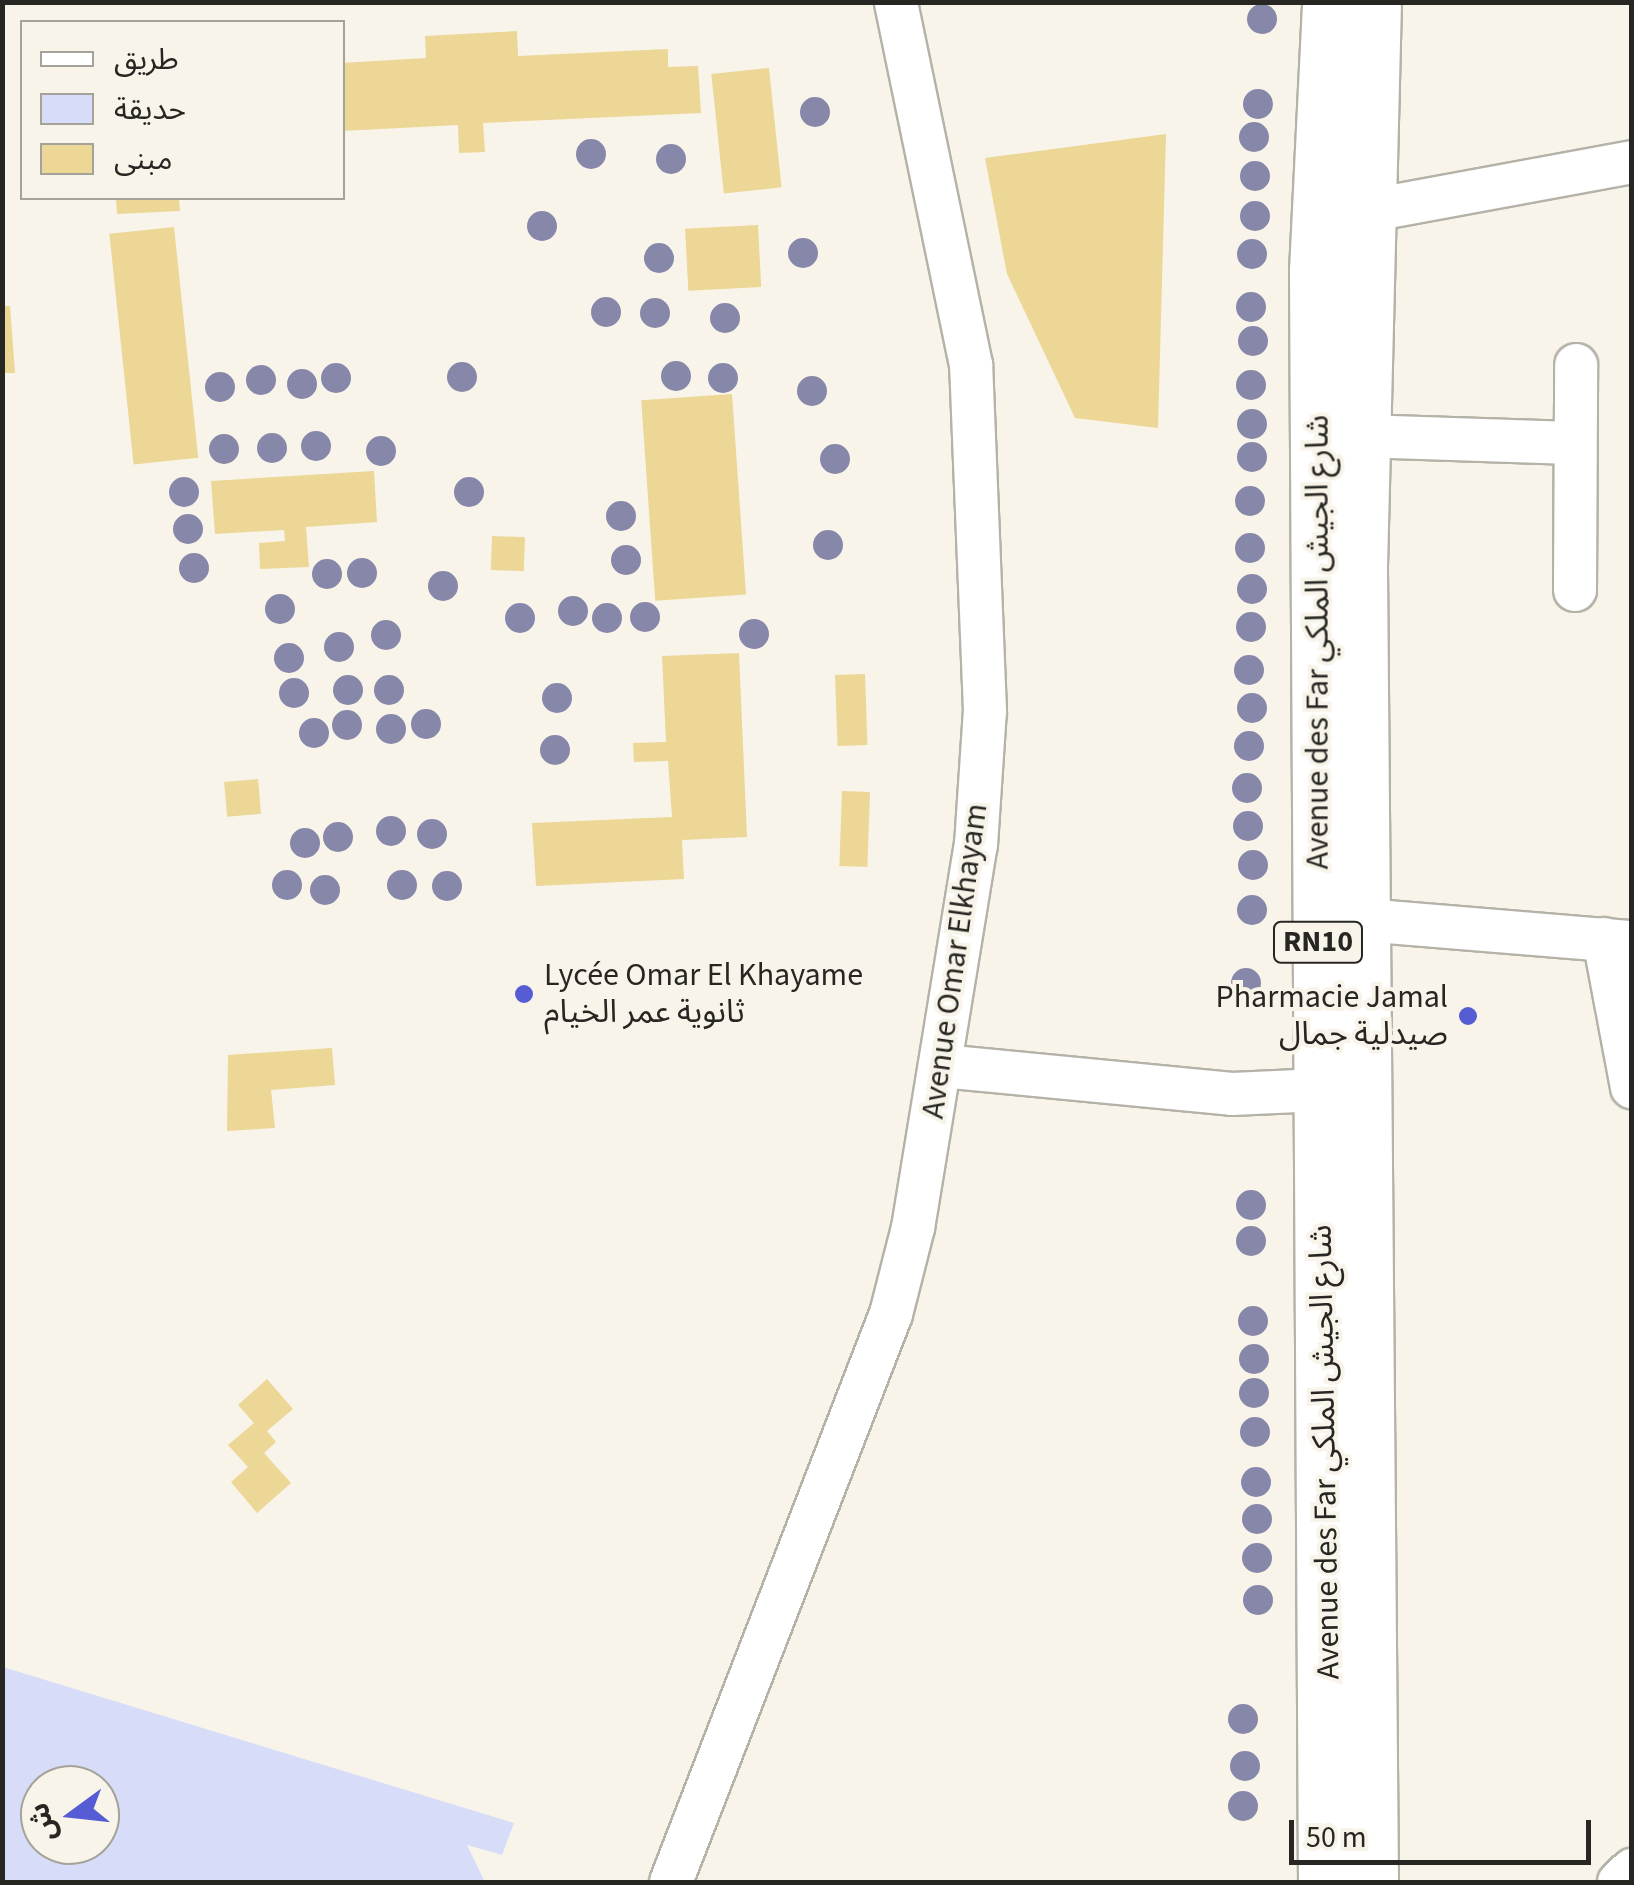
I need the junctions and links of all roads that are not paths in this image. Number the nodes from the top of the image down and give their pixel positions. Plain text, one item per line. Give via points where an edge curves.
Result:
1 (896, 2) edge
2 (1330, 2) edge
3 (1373, 2) edge
4 (1632, 162) edge
5 (1366, 212) junction
6 (1576, 365) dead end
7 (1360, 436) junction
8 (1574, 443) junction
9 (1575, 590) dead end
10 (1363, 920) junction
11 (1618, 940) edge
12 (942, 1066) junction
13 (1632, 1087) edge
14 (1320, 1090) junction
15 (1632, 1870) edge
16 (671, 1882) edge
17 (1326, 1882) edge
18 (1370, 1882) edge
19 (1619, 1882) edge

1 - 12 street, Avenue Omar Elkhayam via 970,365 982,592 985,710 976,845
2 - 14 main road, Avenue des Far شارع الجيش الملكي / RN10 via 1317,271
3 - 5 main road, Avenue des Far شارع الجيش الملكي / RN10
4 - 5 street
5 - 7 main road, Avenue des Far شارع الجيش الملكي / RN10
6 - 8 street
7 - 8 street
7 - 10 main road, Avenue des Far شارع الجيش الملكي / RN10
8 - 9 street
10 - 11 street
10 - 18 main road, Avenue des Far شارع الجيش الملكي / RN10
11 - 13 street
12 - 14 street via 1232,1094
12 - 16 street, Avenue Omar Elkhayam via 913,1228 862,1402
14 - 17 main road, Avenue des Far شارع الجيش الملكي / RN10
15 - 19 street

